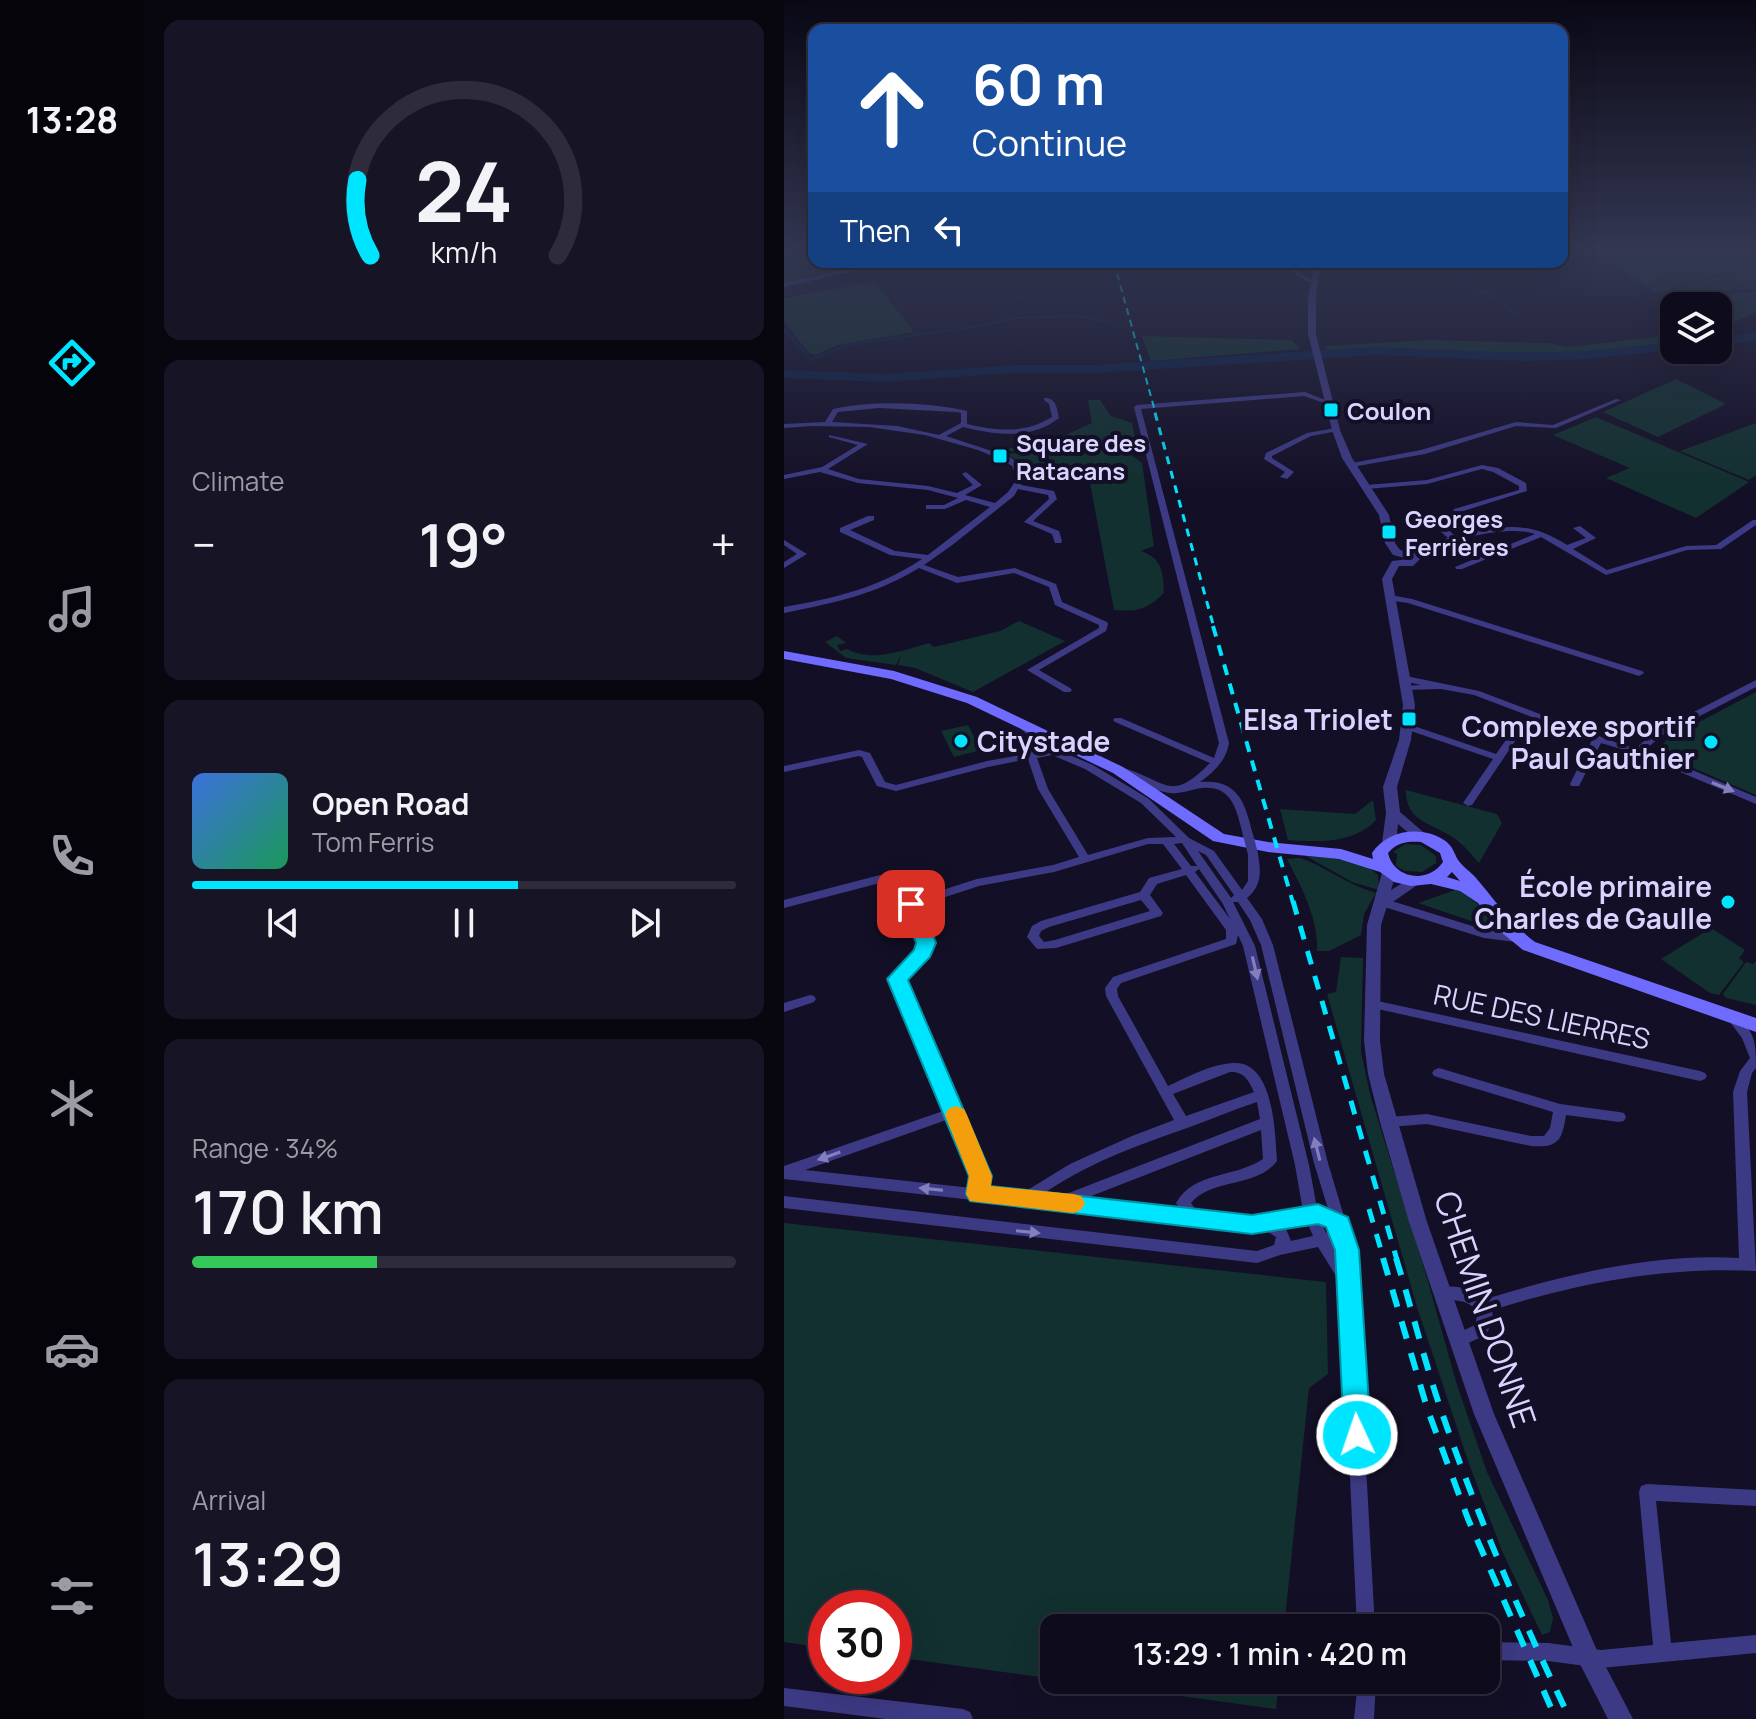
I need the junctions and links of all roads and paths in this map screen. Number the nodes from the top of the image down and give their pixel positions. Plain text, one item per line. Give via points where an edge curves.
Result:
1 (1312, 329) edge
2 (1046, 399) dead end
3 (1618, 400) dead end
4 (1330, 403) junction
5 (828, 422) junction
6 (962, 425) junction
7 (784, 426) edge
8 (1336, 430) junction
9 (831, 436) dead end
10 (938, 438) junction
11 (1352, 465) junction
12 (822, 469) junction
13 (966, 474) dead end
14 (785, 477) edge
15 (1284, 477) dead end
16 (1018, 487) junction
17 (1366, 487) junction
18 (962, 497) junction
19 (996, 506) junction
20 (929, 507) dead end
21 (1457, 511) dead end
22 (871, 518) dead end
23 (1431, 518) dead end
24 (1756, 522) edge
25 (1577, 528) dead end
26 (1540, 535) junction
27 (1454, 539) junction
28 (1058, 541) dead end
29 (784, 542) edge
30 (1567, 548) junction
31 (927, 557) junction
32 (1401, 557) junction
33 (917, 565) junction
34 (784, 566) edge
35 (1459, 567) dead end
36 (1390, 598) junction
37 (784, 610) edge
38 (784, 658) edge
39 (1639, 673) dead end
40 (1756, 683) edge
41 (1406, 684) junction
42 (1067, 690) dead end
43 (1015, 720) junction
44 (1118, 720) dead end
45 (1521, 725) dead end
46 (1408, 727) junction
47 (1598, 739) junction
48 (1074, 748) junction
49 (1052, 751) junction
50 (1638, 751) junction
51 (1031, 754) junction
52 (1499, 758) junction
53 (1212, 766) junction
54 (784, 769) edge
55 (1118, 770) junction
56 (1575, 784) dead end
57 (1218, 785) junction
58 (1185, 789) junction
59 (1756, 801) edge
60 (1468, 803) dead end
61 (1180, 813) junction
62 (1393, 813) junction
63 (1161, 815) junction
64 (1422, 837) junction
65 (1166, 840) junction
66 (1185, 840) junction
67 (1148, 841) junction
68 (1387, 844) junction
69 (1341, 854) junction
70 (1085, 859) junction
71 (1451, 862) junction
72 (1203, 867) junction
73 (1190, 870) junction
74 (1222, 870) junction
75 (1386, 870) junction
76 (1424, 880) junction
77 (1144, 895) junction
78 (1234, 899) junction
79 (1382, 902) junction
80 (784, 904) edge
81 (911, 904) junction
82 (1488, 904) junction
83 (1516, 938) junction
84 (810, 999) dead end
85 (1373, 1004) junction
86 (784, 1008) edge
87 (1719, 1012) junction
88 (1736, 1022) junction
89 (1756, 1025) edge
90 (1756, 1032) edge
91 (1756, 1058) edge
92 (1439, 1073) dead end
93 (1700, 1076) dead end
94 (1166, 1092) junction
95 (1261, 1095) junction
96 (1560, 1109) junction
97 (955, 1112) junction
98 (1619, 1117) dead end
99 (1267, 1122) junction
100 (1389, 1122) junction
101 (1183, 1124) junction
102 (784, 1172) edge
103 (978, 1194) junction
104 (1023, 1200) junction
105 (784, 1202) edge
106 (1062, 1202) junction
107 (1311, 1215) junction
108 (1192, 1216) junction
109 (1267, 1224) junction
110 (1340, 1226) junction
111 (1322, 1241) junction
112 (1280, 1249) junction
113 (1751, 1264) edge
114 (1351, 1288) junction
115 (1442, 1293) junction
116 (1484, 1306) junction
117 (1459, 1340) junction
118 (1756, 1498) edge
119 (1365, 1614) edge
120 (1756, 1644) edge
121 (1500, 1652) edge
122 (1663, 1653) junction
123 (1588, 1656) junction
124 (1366, 1694) edge
125 (784, 1697) edge
126 (963, 1719) edge
127 (1364, 1719) edge
128 (1621, 1719) edge

1 - 4 street
2 - 6 street via 1056,418 1045,424 1003,434
3 - 11 street via 1554,427 1516,424 1422,452
4 - 8 street
4 - 53 street via 1305,394 1137,407 1222,730 1224,752
5 - 6 street via 842,407 945,406 965,412
5 - 7 street
5 - 10 street via 874,423
6 - 10 street
8 - 11 street
8 - 15 street via 1309,434 1269,455 1290,472
9 - 12 street via 864,444
10 - 16 street via 1010,461 1021,475
11 - 17 street
12 - 14 street
12 - 18 street via 858,481 912,485
13 - 18 street via 978,485
16 - 19 street
16 - 28 street via 1051,493 1051,504 1028,522 1056,533
17 - 21 street via 1427,482 1482,467 1524,489
17 - 32 street
18 - 19 street
18 - 20 street via 945,507
19 - 31 street
22 - 31 street via 843,530 893,553
23 - 27 street
24 - 30 street via 1718,547 1686,548 1606,573
25 - 30 street via 1592,538
26 - 27 street via 1526,529
26 - 30 street
26 - 35 street
27 - 32 street
29 - 34 street via 803,554
31 - 33 street
32 - 36 street via 1388,574
33 - 37 street via 855,594
33 - 42 street via 957,580 1015,570 1053,586 1058,603 1104,624 1032,670
36 - 39 street
36 - 41 street
38 - 43 main road via 870,670 944,689
40 - 50 street via 1658,734
41 - 46 street
41 - 47 street via 1476,693
43 - 48 main road
43 - 49 street
44 - 53 street
45 - 52 street
46 - 52 street
46 - 62 street via 1390,787
47 - 50 street
47 - 56 street
48 - 49 street
48 - 55 main road
49 - 51 street
49 - 63 street via 1126,788
50 -> 59 street
51 - 54 street via 896,788 881,784 866,755 859,753
51 - 70 street via 1043,789
52 - 60 street
53 - 57 street
53 - 58 street
55 - 58 street via 1166,790
55 - 61 main road
57 - 58 street
57 - 78 street, bridge via 1235,794 1253,854 1255,883
58 - 61 street
61 - 69 main road via 1232,841
62 - 64 street
62 - 68 street
63 - 66 street
63 - 67 street
64 - 68 main road
64 - 71 main road via 1443,847
65 - 66 street
65 - 67 street
65 - 73 street
66 - 72 street
66 - 74 street via 1210,853
67 - 70 street
68 - 69 main road
68 - 75 main road via 1380,853
69 - 75 main road
70 - 81 street
71 - 76 main road via 1447,871
71 - 82 main road
72 - 73 street
72 - 74 street
72 - 78 street
73 - 77 street via 1153,881
73 - 94 street via 1232,930 1232,941 1117,980 1111,988
74 - 78 street
75 - 76 main road
75 - 79 street, CHEMIN DONNE
76 - 79 street
76 - 82 main road via 1465,887
77 - 77 street via 1157,913 1056,944 1041,946 1033,937 1045,924
78 -> 107 street
110 -> 78 street via 1267,945
79 - 83 street via 1484,934
79 - 85 street, CHEMIN DONNE via 1374,925
80 - 81 street via 880,879 899,881
81 - 97 street via 926,943 897,979
82 - 83 main road
83 - 87 main road
84 - 86 street
85 - 93 street, RUE DES LIERRES
85 - 100 street, CHEMIN DONNE via 1376,1074
87 - 88 main road
87 - 89 main road
88 - 90 main road
88 - 91 street
91 - 113 street via 1740,1092
92 - 96 street
94 - 95 street via 1234,1067 1257,1079
94 - 101 street
95 - 99 street
95 - 101 street
96 - 98 street
96 - 100 street via 1557,1130 1547,1142 1427,1119
97 -> 102 street
97 - 103 street via 980,1176
99 - 106 street
99 - 108 street via 1270,1161 1185,1196 1183,1203
100 - 115 street, CHEMIN DONNE
101 - 104 street via 1048,1180
103 -> 102 street
103 - 104 street
104 - 106 street
105 -> 112 street via 1257,1257
106 - 108 street
107 - 109 street
107 - 110 street via 1323,1215
107 - 111 street
108 - 109 street
109 - 112 street via 1281,1233
110 - 111 street via 1332,1238
110 - 114 street
111 - 112 street
111 - 114 street
113 - 116 street via 1616,1274
114 - 119 street
115 - 116 street via 1463,1292
115 - 117 street, CHEMIN DONNE
116 - 117 street via 1481,1330
117 - 123 street, CHEMIN DONNE via 1511,1481
118 - 122 street via 1647,1492
120 - 122 street
121 - 123 street
122 - 123 street
123 - 128 street, CHEMIN DONNE
124 - 127 street
125 - 126 street

